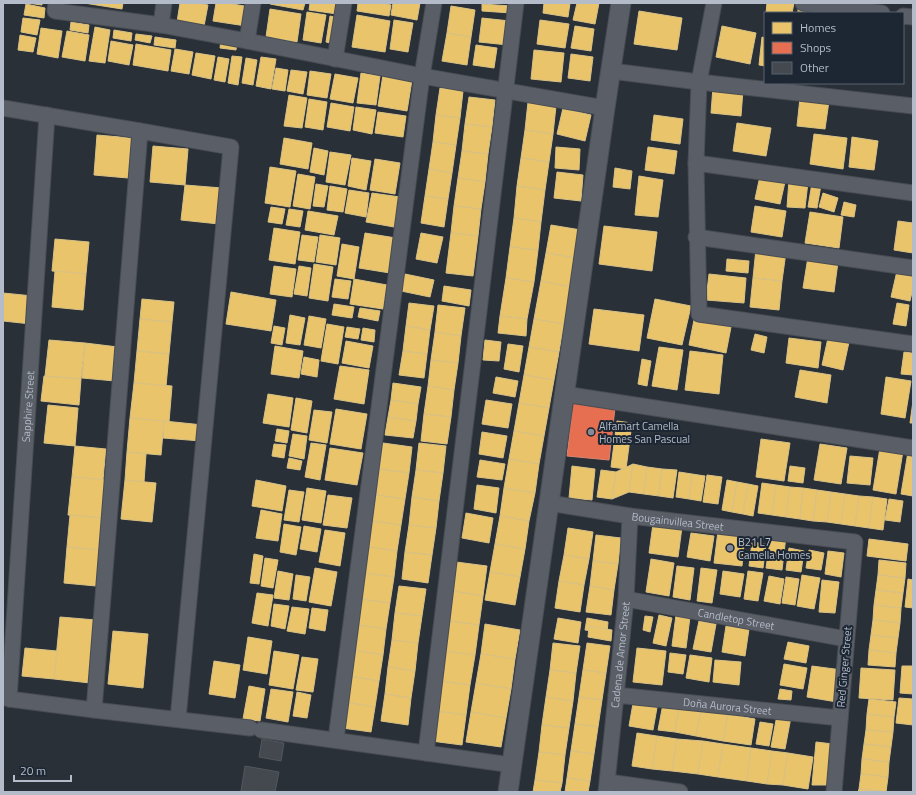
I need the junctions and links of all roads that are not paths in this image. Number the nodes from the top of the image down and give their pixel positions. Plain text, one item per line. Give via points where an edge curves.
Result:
1 (56, 3) edge
2 (164, 3) edge
3 (253, 3) edge
4 (344, 3) edge
5 (434, 3) edge
6 (516, 3) edge
7 (621, 3) edge
8 (714, 3) edge
9 (803, 3) edge
10 (874, 12) edge
11 (161, 25) junction
12 (247, 41) junction
13 (335, 59) junction
14 (611, 71) junction
15 (422, 76) junction
16 (699, 82) junction
17 (506, 90) junction
18 (913, 106) edge
19 (3, 108) edge
20 (605, 108) junction
21 (47, 115) junction
22 (140, 130) junction
23 (696, 163) junction
24 (913, 193) edge
25 (696, 237) junction
26 (913, 268) edge
27 (913, 344) edge
28 (564, 394) junction
29 (913, 448) edge
30 (549, 503) junction
31 (630, 516) junction
32 (855, 542) joint
33 (626, 599) junction
34 (846, 640) junction
35 (616, 695) junction
36 (6, 697) edge
37 (94, 710) junction
38 (840, 718) junction
39 (178, 719) junction
40 (336, 739) junction
41 (426, 753) junction
42 (512, 765) junction
43 (607, 787) edge
44 (508, 792) edge
45 (680, 792) edge
46 (834, 792) edge

1 - 11 street via 56,11
2 - 11 street
3 - 12 street
4 - 13 street
5 - 15 street
6 - 17 street
7 - 14 street
8 - 16 street
9 - 10 street
11 - 12 street
12 - 13 street
13 - 15 street
14 - 16 street
14 - 20 street
15 - 17 street
15 - 40 street
16 - 18 street
16 - 23 street
17 - 20 street
17 - 41 street
19 - 21 street
20 - 28 street
21 - 22 street
21 - 36 street, Sapphire Street
22 - 37 street
22 - 39 street via 231,147
23 - 24 street
23 - 25 street
25 - 26 street
25 - 27 street via 698,314
28 - 29 street
28 - 30 street
30 - 31 street, Bougainvillea Street
30 - 42 street
31 - 32 street, Bougainvillea Street
31 - 33 street, Cadena de Amor Street
32 - 34 street, Red Ginger Street
33 - 34 street, Candletop Street
33 - 35 street, Cadena de Amor Street
34 - 38 street, Red Ginger Street
35 - 38 street, Doña Aurora Street
35 - 43 street, Cadena de Amor Street
36 - 37 street
37 - 39 street
38 - 46 street, Red Ginger Street
39 - 40 street
40 - 41 street
41 - 42 street
42 - 44 street
43 - 45 street

